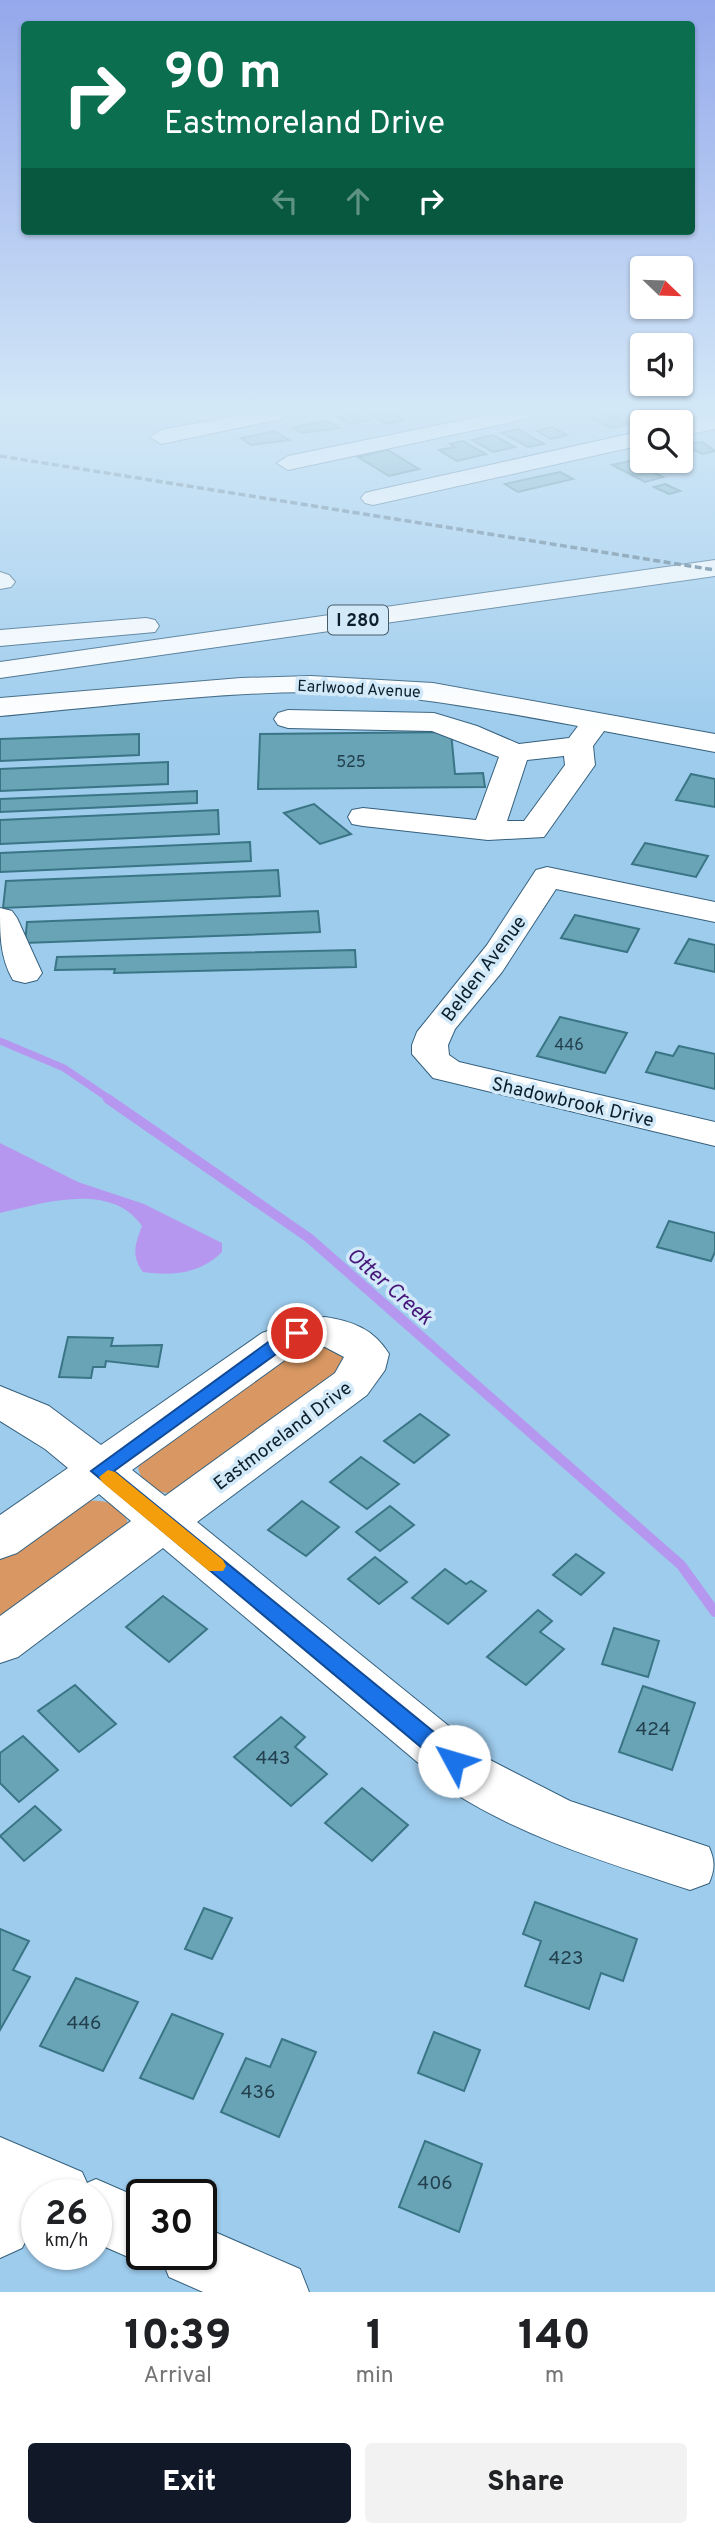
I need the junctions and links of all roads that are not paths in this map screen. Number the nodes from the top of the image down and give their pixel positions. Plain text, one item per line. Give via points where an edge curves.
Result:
1 (715, 568) edge
2 (442, 582) dead end
3 (169, 624) junction
4 (0, 638) edge
5 (0, 646) edge
6 (0, 670) edge
7 (0, 707) edge
8 (288, 719) dead end
9 (597, 721) junction
10 (715, 743) edge
11 (578, 746) junction
12 (516, 753) junction
13 (363, 817) dead end
14 (488, 831) junction
15 (715, 912) edge
16 (0, 918) edge
17 (25, 973) dead end
18 (434, 1062) joint
19 (715, 1134) edge
20 (0, 1402) edge
21 (101, 1471) junction
22 (164, 1522) junction
23 (0, 1540) edge
24 (0, 1643) edge
25 (690, 1865) dead end
26 (217, 2265) edge
27 (277, 2292) edge

1 - 6 main road, I 280
2 - 3 main road, I 280
3 - 4 main road
3 - 5 main road, I 280
7 - 9 main road, Earlwood Avenue via 311,684 433,691
8 - 12 main road via 434,722
9 - 10 main road, Earlwood Avenue via 671,743
9 - 11 main road
11 - 12 main road
11 - 14 main road via 580,765 533,830
12 - 14 main road
13 - 14 main road
15 - 18 main road, Belden Avenue via 547,877 481,977 430,1041
16 - 17 main road
18 - 19 main road, Shadowbrook Drive via 461,1074
20 - 21 main road via 47,1427
21 - 22 main road
21 - 22 main road, Eastmoreland Drive via 297,1333 318,1331 358,1343 367,1354 363,1370 351,1384
21 - 23 main road, Eastmoreland Drive
22 - 24 main road, Eastmoreland Drive
22 - 25 main road via 497,1793 548,1816
26 - 27 main road

